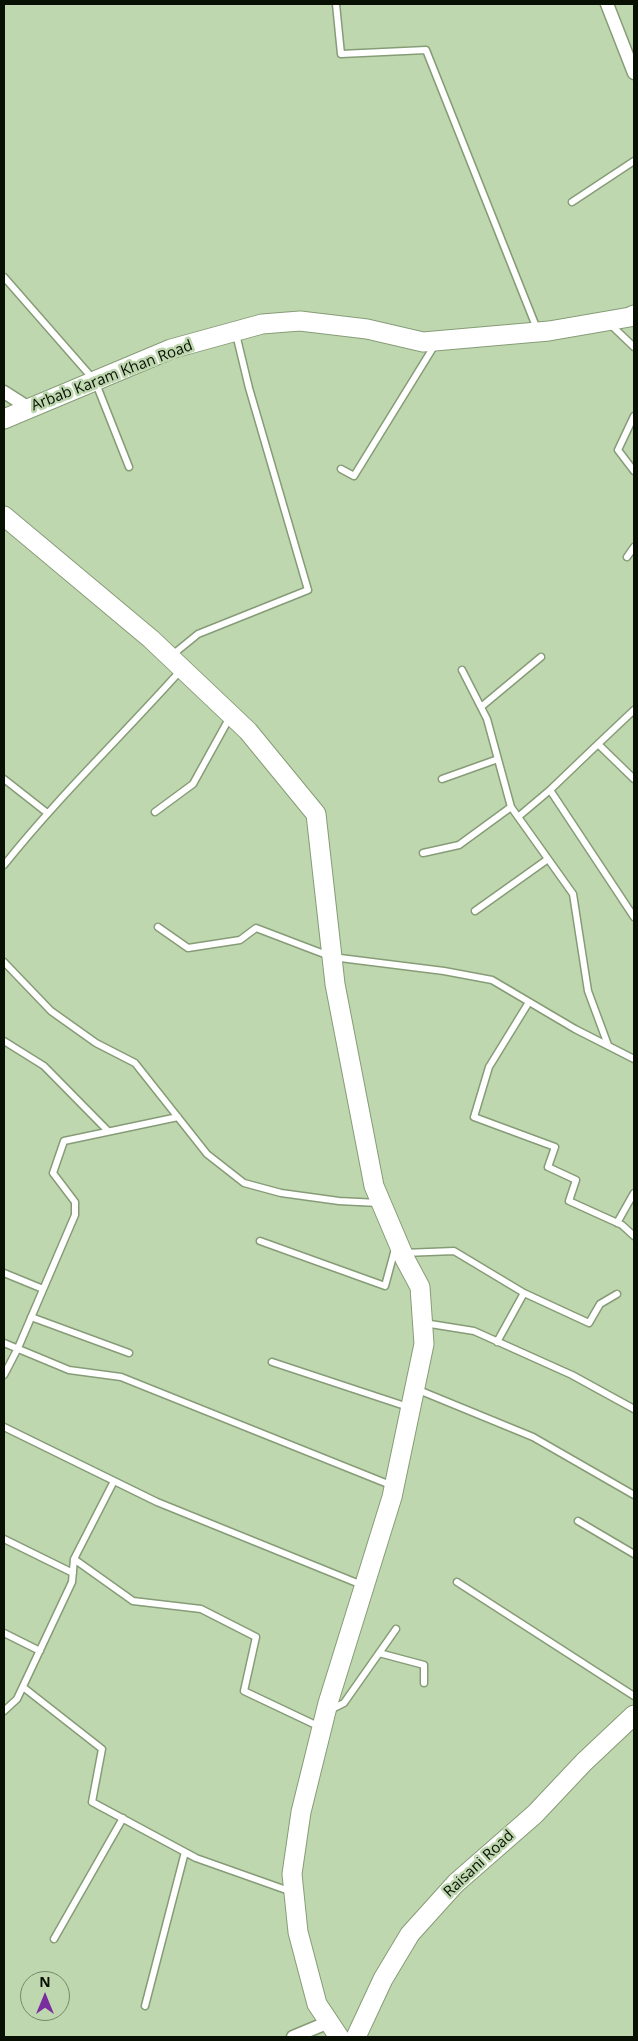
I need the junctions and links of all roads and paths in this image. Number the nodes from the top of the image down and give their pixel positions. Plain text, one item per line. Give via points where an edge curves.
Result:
1 (336, 4) edge
2 (607, 4) edge
3 (634, 73) edge
4 (634, 161) edge
5 (572, 202) dead end
6 (4, 277) edge
7 (634, 315) edge
8 (607, 321) junction
9 (236, 331) junction
10 (538, 332) junction
11 (438, 341) junction
12 (634, 347) edge
13 (95, 381) junction
14 (4, 392) edge
15 (28, 408) junction
16 (634, 416) edge
17 (4, 419) edge
18 (129, 467) dead end
19 (341, 469) dead end
20 (634, 472) edge
21 (4, 516) edge
22 (634, 547) edge
23 (627, 557) dead end
24 (541, 657) dead end
25 (176, 663) junction
26 (462, 670) dead end
27 (481, 707) junction
28 (634, 710) edge
29 (231, 716) junction
30 (598, 744) junction
31 (498, 759) junction
32 (4, 778) edge
33 (442, 779) dead end
34 (634, 779) edge
35 (550, 790) junction
36 (512, 807) junction
37 (46, 812) junction
38 (156, 812) dead end
39 (518, 817) junction
40 (423, 853) dead end
41 (548, 859) junction
42 (4, 865) edge
43 (475, 911) dead end
44 (634, 917) edge
45 (158, 927) dead end
46 (332, 957) junction
47 (4, 962) edge
48 (529, 1002) junction
49 (4, 1041) edge
50 (608, 1045) junction
51 (634, 1058) edge
52 (178, 1118) junction
53 (108, 1131) junction
54 (634, 1193) edge
55 (381, 1203) junction
56 (617, 1223) junction
57 (634, 1236) edge
58 (260, 1241) dead end
59 (400, 1247) junction
60 (4, 1273) edge
61 (44, 1290) junction
62 (524, 1293) junction
63 (617, 1294) dead end
64 (32, 1317) junction
65 (422, 1323) junction
66 (4, 1342) edge
67 (497, 1342) junction
68 (18, 1348) junction
69 (129, 1353) dead end
70 (272, 1362) dead end
71 (4, 1375) edge
72 (415, 1388) junction
73 (411, 1408) junction
74 (634, 1409) edge
75 (4, 1427) edge
76 (114, 1481) junction
77 (394, 1487) junction
78 (634, 1495) edge
79 (578, 1521) dead end
80 (4, 1539) edge
81 (634, 1554) edge
82 (74, 1559) junction
83 (73, 1574) junction
84 (457, 1582) dead end
85 (364, 1586) junction
86 (396, 1629) dead end
87 (4, 1633) edge
88 (40, 1651) junction
89 (380, 1653) junction
90 (424, 1683) dead end
91 (23, 1687) junction
92 (634, 1696) edge
93 (4, 1711) edge
94 (634, 1715) edge
95 (324, 1720) junction
96 (123, 1818) junction
97 (185, 1852) junction
98 (294, 1893) junction
99 (54, 1939) dead end
100 (144, 2006) dead end
101 (334, 2030) edge
102 (293, 2037) edge
103 (356, 2037) edge

1 - 10 lane via 341,54 426,50
2 - 3 street
4 - 5 lane
6 - 13 lane
7 - 8 street, Arbab Karam Khan Road
8 - 10 street, Arbab Karam Khan Road
8 - 12 lane
9 - 11 street, Arbab Karam Khan Road via 262,324 300,321 367,329 423,342
9 - 13 street, Arbab Karam Khan Road via 172,350
9 - 25 lane via 249,388 308,590 198,634
10 - 11 street, Arbab Karam Khan Road
11 - 19 lane via 354,476
13 - 15 street, Arbab Karam Khan Road
13 - 18 lane
14 - 15 street
15 - 17 street, Arbab Karam Khan Road
16 - 20 lane via 618,450
21 - 25 street via 151,638
22 - 23 lane
24 - 27 lane
25 - 29 street
25 - 37 lane via 129,728
26 - 27 lane
27 - 31 lane
28 - 30 lane
29 - 38 lane via 193,784
29 - 46 street via 248,731 316,814
30 - 34 lane
30 - 35 lane
31 - 33 lane
31 - 36 lane
32 - 37 lane
35 - 39 lane
35 - 44 lane
36 - 39 lane
36 - 40 lane via 458,845
37 - 42 lane
39 - 41 lane
41 - 43 lane
41 - 50 lane via 573,894 588,991
45 - 46 lane via 188,948 240,940 256,928
46 - 48 lane via 492,980
46 - 55 street via 334,984 374,1186
47 - 52 lane via 52,1011 96,1043 135,1063
48 - 50 lane
48 - 56 lane via 489,1067 474,1116 555,1147 548,1167 576,1180 569,1201
49 - 53 lane via 44,1066
50 - 51 lane
52 - 53 lane
52 - 55 lane via 206,1154 244,1183 280,1193
53 - 61 lane via 64,1141 53,1173 75,1202 75,1216
54 - 56 lane
55 - 59 street
56 - 57 lane
58 - 59 lane via 385,1286
59 - 62 lane via 454,1251
59 - 65 street via 420,1286
60 - 61 lane
61 - 64 lane
62 - 63 lane via 589,1323 600,1304
62 - 67 lane
64 - 68 lane
64 - 69 lane
65 - 67 lane via 474,1331
65 - 72 street via 424,1344
66 - 68 lane
67 - 74 lane via 572,1375
68 - 71 lane
68 - 77 lane via 69,1370 121,1377
70 - 73 lane
72 - 73 street
72 - 78 lane via 533,1437
73 - 77 street
75 - 76 lane
76 - 82 lane
76 - 85 lane via 157,1502
77 - 85 street
79 - 81 lane
80 - 83 lane
82 - 83 lane
82 - 95 lane via 133,1601 201,1610 256,1637 244,1691
83 - 88 lane
84 - 92 lane
85 - 95 street
86 - 89 lane
87 - 88 lane
88 - 91 lane
89 - 90 lane via 424,1665
89 - 95 lane via 344,1703
91 - 93 lane via 17,1699
91 - 96 lane via 102,1749 92,1802
94 - 103 street, Raisani Road via 535,1814 456,1883 410,1934 383,1979
95 - 98 street via 301,1812 292,1874
96 - 97 lane
96 - 99 lane
97 - 98 lane
97 - 100 lane
98 - 101 street via 298,1932 317,2004
101 - 102 street

